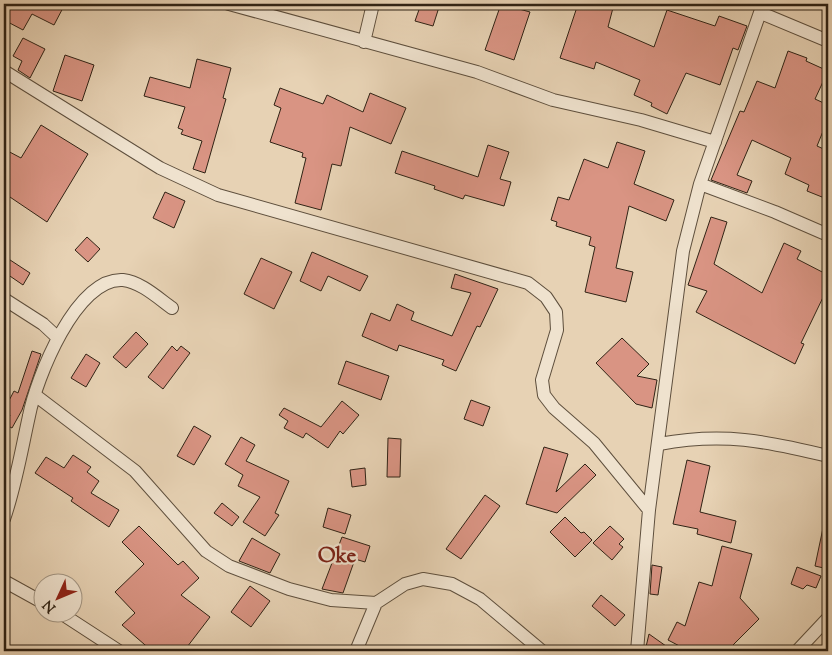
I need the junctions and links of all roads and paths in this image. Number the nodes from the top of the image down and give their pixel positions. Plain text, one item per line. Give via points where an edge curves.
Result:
1 (229, 4) edge
2 (373, 4) edge
3 (762, 8) edge
4 (828, 41) edge
5 (364, 42) junction
6 (4, 70) edge
7 (715, 142) junction
8 (700, 184) junction
9 (828, 235) edge
10 (4, 299) edge
11 (172, 308) dead end
12 (58, 338) junction
13 (35, 395) junction
14 (659, 444) junction
15 (828, 456) edge
16 (649, 510) junction
17 (4, 519) edge
18 (4, 581) edge
19 (32, 596) edge
20 (376, 603) junction
21 (828, 618) edge
22 (74, 622) edge
23 (119, 651) edge
24 (356, 651) edge
25 (542, 651) edge
26 (637, 651) edge
27 (797, 651) edge

1 - 5 street
2 - 5 street
3 - 4 street
3 - 7 street
5 - 7 street via 477,72 553,100 641,120
6 - 16 street via 160,168 218,195 528,284 546,297 556,312 557,330 542,380 544,395 594,443
7 - 8 street
8 - 9 street
8 - 14 street via 683,251
10 - 12 street
11 - 12 street via 143,287 123,280 106,283 88,296 69,318
12 - 13 street
13 - 17 street
13 - 20 street via 135,471 178,523 206,551 229,566 288,589 331,600
14 - 15 street via 723,437 778,444
14 - 16 street
16 - 26 street
18 - 19 street
20 - 24 street
20 - 25 street via 405,584 423,579 452,584 486,603
21 - 27 street
22 - 23 street

